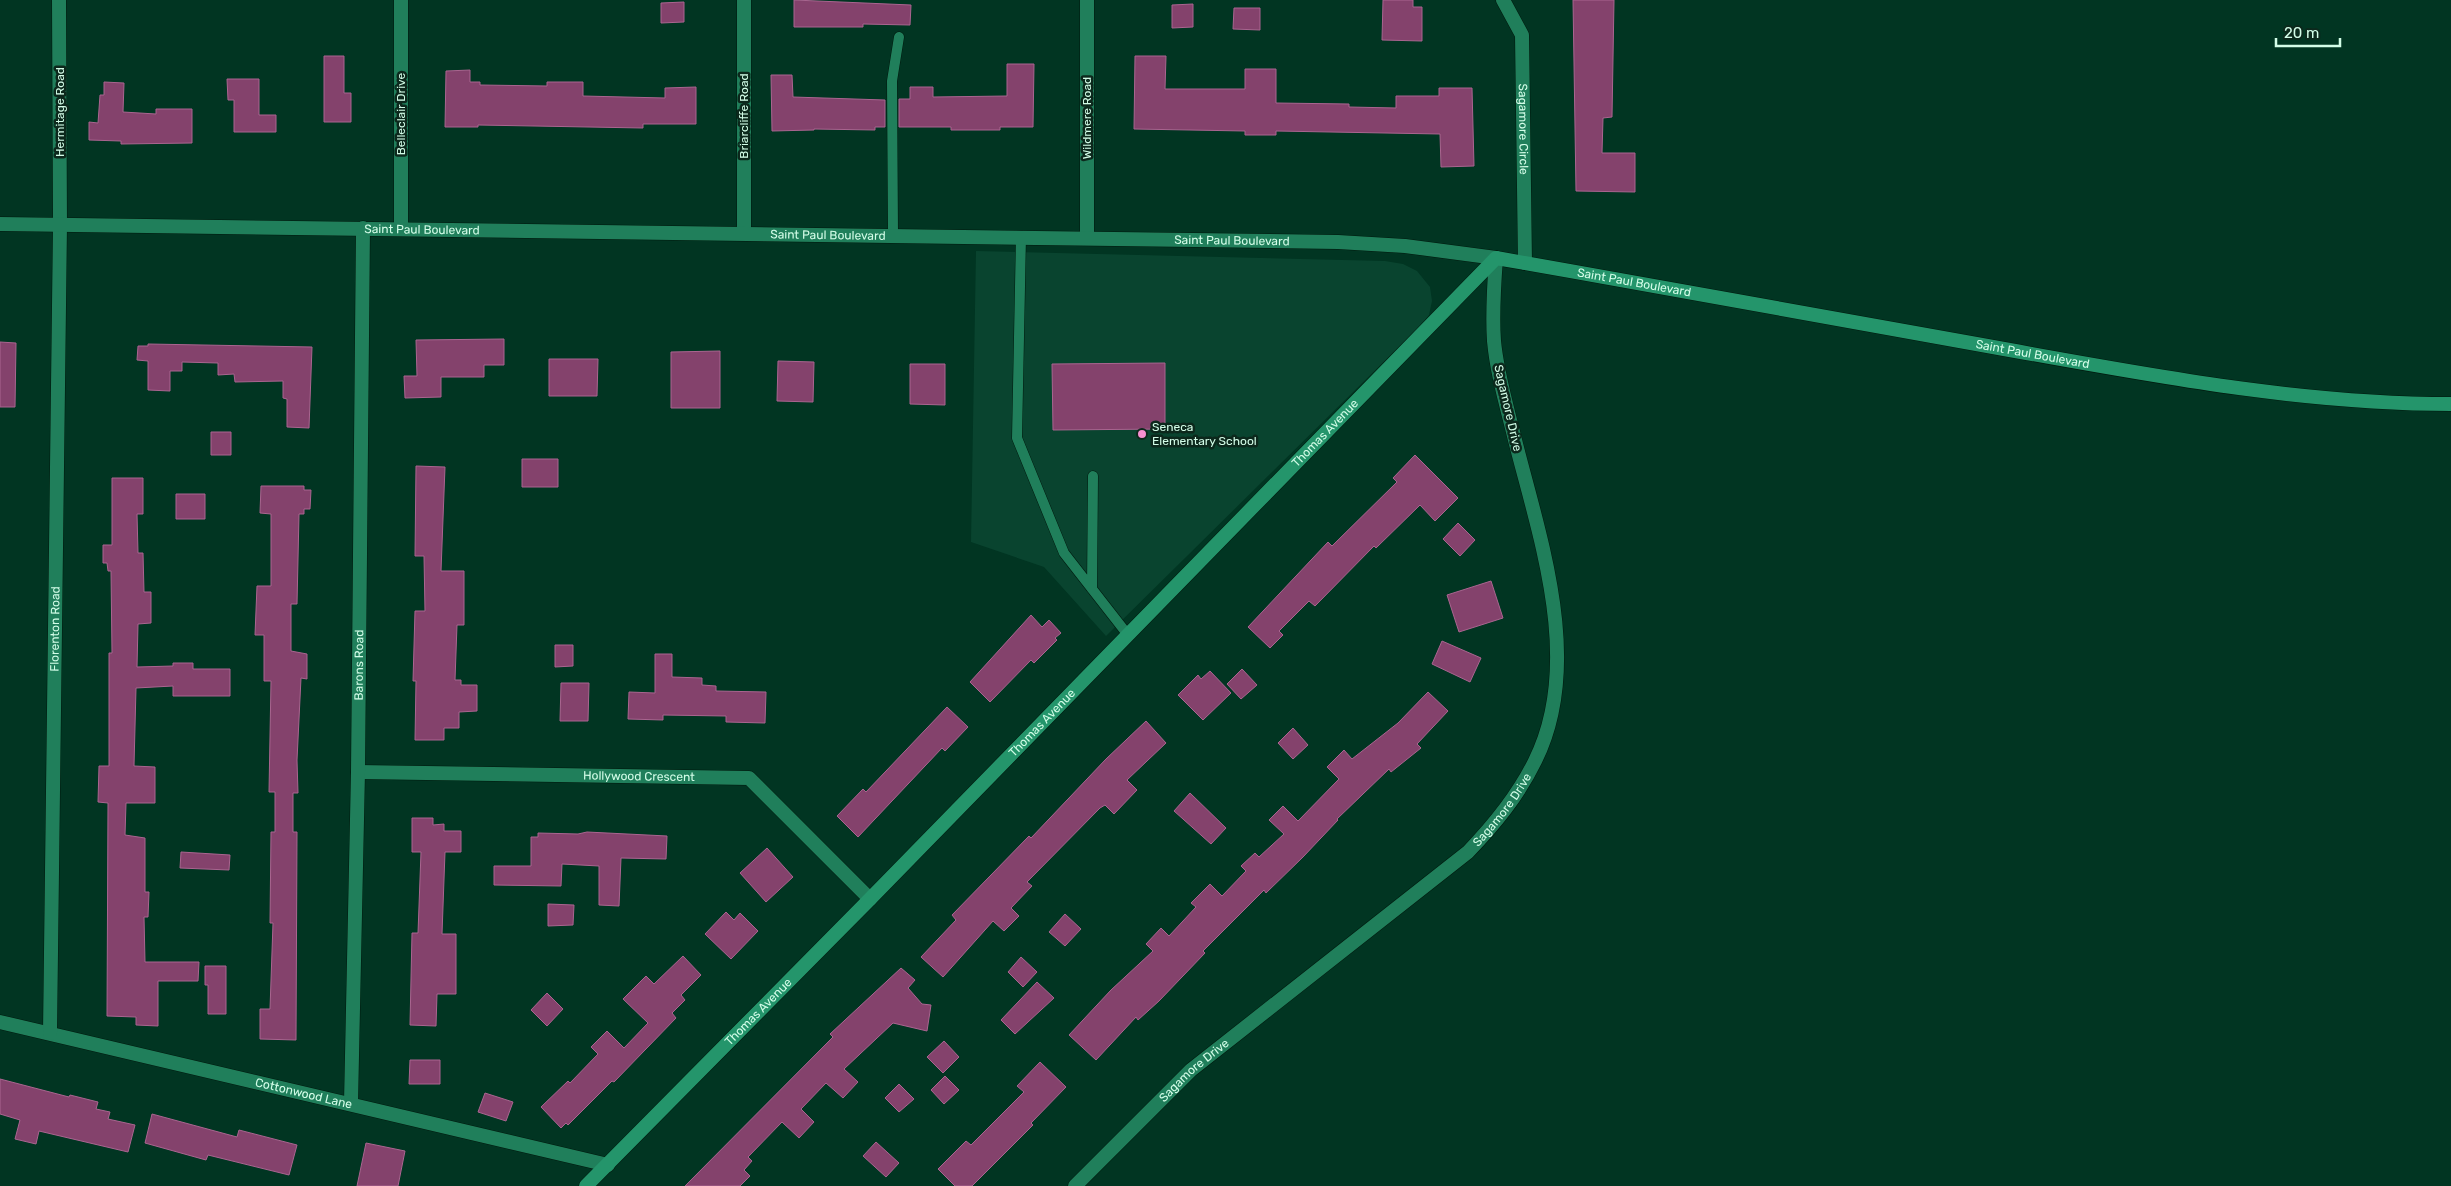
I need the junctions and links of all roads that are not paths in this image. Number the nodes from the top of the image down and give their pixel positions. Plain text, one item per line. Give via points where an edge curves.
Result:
1 (59, 0) edge
2 (401, 0) edge
3 (744, 0) edge
4 (1087, 0) edge
5 (1503, 0) edge
6 (899, 37) dead end
7 (0, 224) edge
8 (60, 225) junction
9 (363, 228) junction
10 (401, 229) junction
11 (744, 233) junction
12 (893, 234) junction
13 (1021, 236) junction
14 (1087, 237) junction
15 (1496, 258) junction
16 (1525, 263) junction
17 (2451, 404) edge
18 (1093, 476) dead end
19 (1092, 589) junction
20 (1128, 635) junction
21 (358, 772) junction
22 (870, 899) junction
23 (0, 1022) edge
24 (50, 1033) junction
25 (351, 1103) junction
26 (608, 1164) junction
27 (586, 1186) edge
28 (1075, 1186) edge

1 - 8 street, Hermitage Road
2 - 10 street, Belleclair Drive
3 - 11 street, Briarcliffe Road
4 - 14 street, Wildmere Road
5 - 16 street, Sagamore Circle via 1522,35
6 - 12 lane via 892,81
7 - 8 street, Saint Paul Boulevard
8 - 9 street, Saint Paul Boulevard
8 - 24 street, Florenton Road
9 - 10 street, Saint Paul Boulevard
9 - 21 street, Barons Road
10 - 11 street, Saint Paul Boulevard
11 - 12 street, Saint Paul Boulevard
12 - 13 street, Saint Paul Boulevard
13 - 14 street, Saint Paul Boulevard
13 - 19 lane via 1017,438 1064,553
14 - 15 street, Saint Paul Boulevard via 1338,242 1405,246
15 - 16 main road, Saint Paul Boulevard
15 - 20 main road, Thomas Avenue
15 - 28 street, Sagamore Drive via 1493,308 1499,375 1548,570 1554,612 1555,682 1550,718 1536,760 1494,826 1468,852 1191,1070
16 - 17 main road, Saint Paul Boulevard via 2053,358 2271,392 2349,400
18 - 19 lane
19 - 20 lane
20 - 22 main road, Thomas Avenue
21 - 22 street, Hollywood Crescent via 749,778
21 - 25 street, Barons Road
22 - 26 main road, Thomas Avenue
23 - 24 street, Cottonwood Lane
24 - 25 street, Cottonwood Lane
25 - 26 street, Cottonwood Lane
26 - 27 main road, Thomas Avenue

